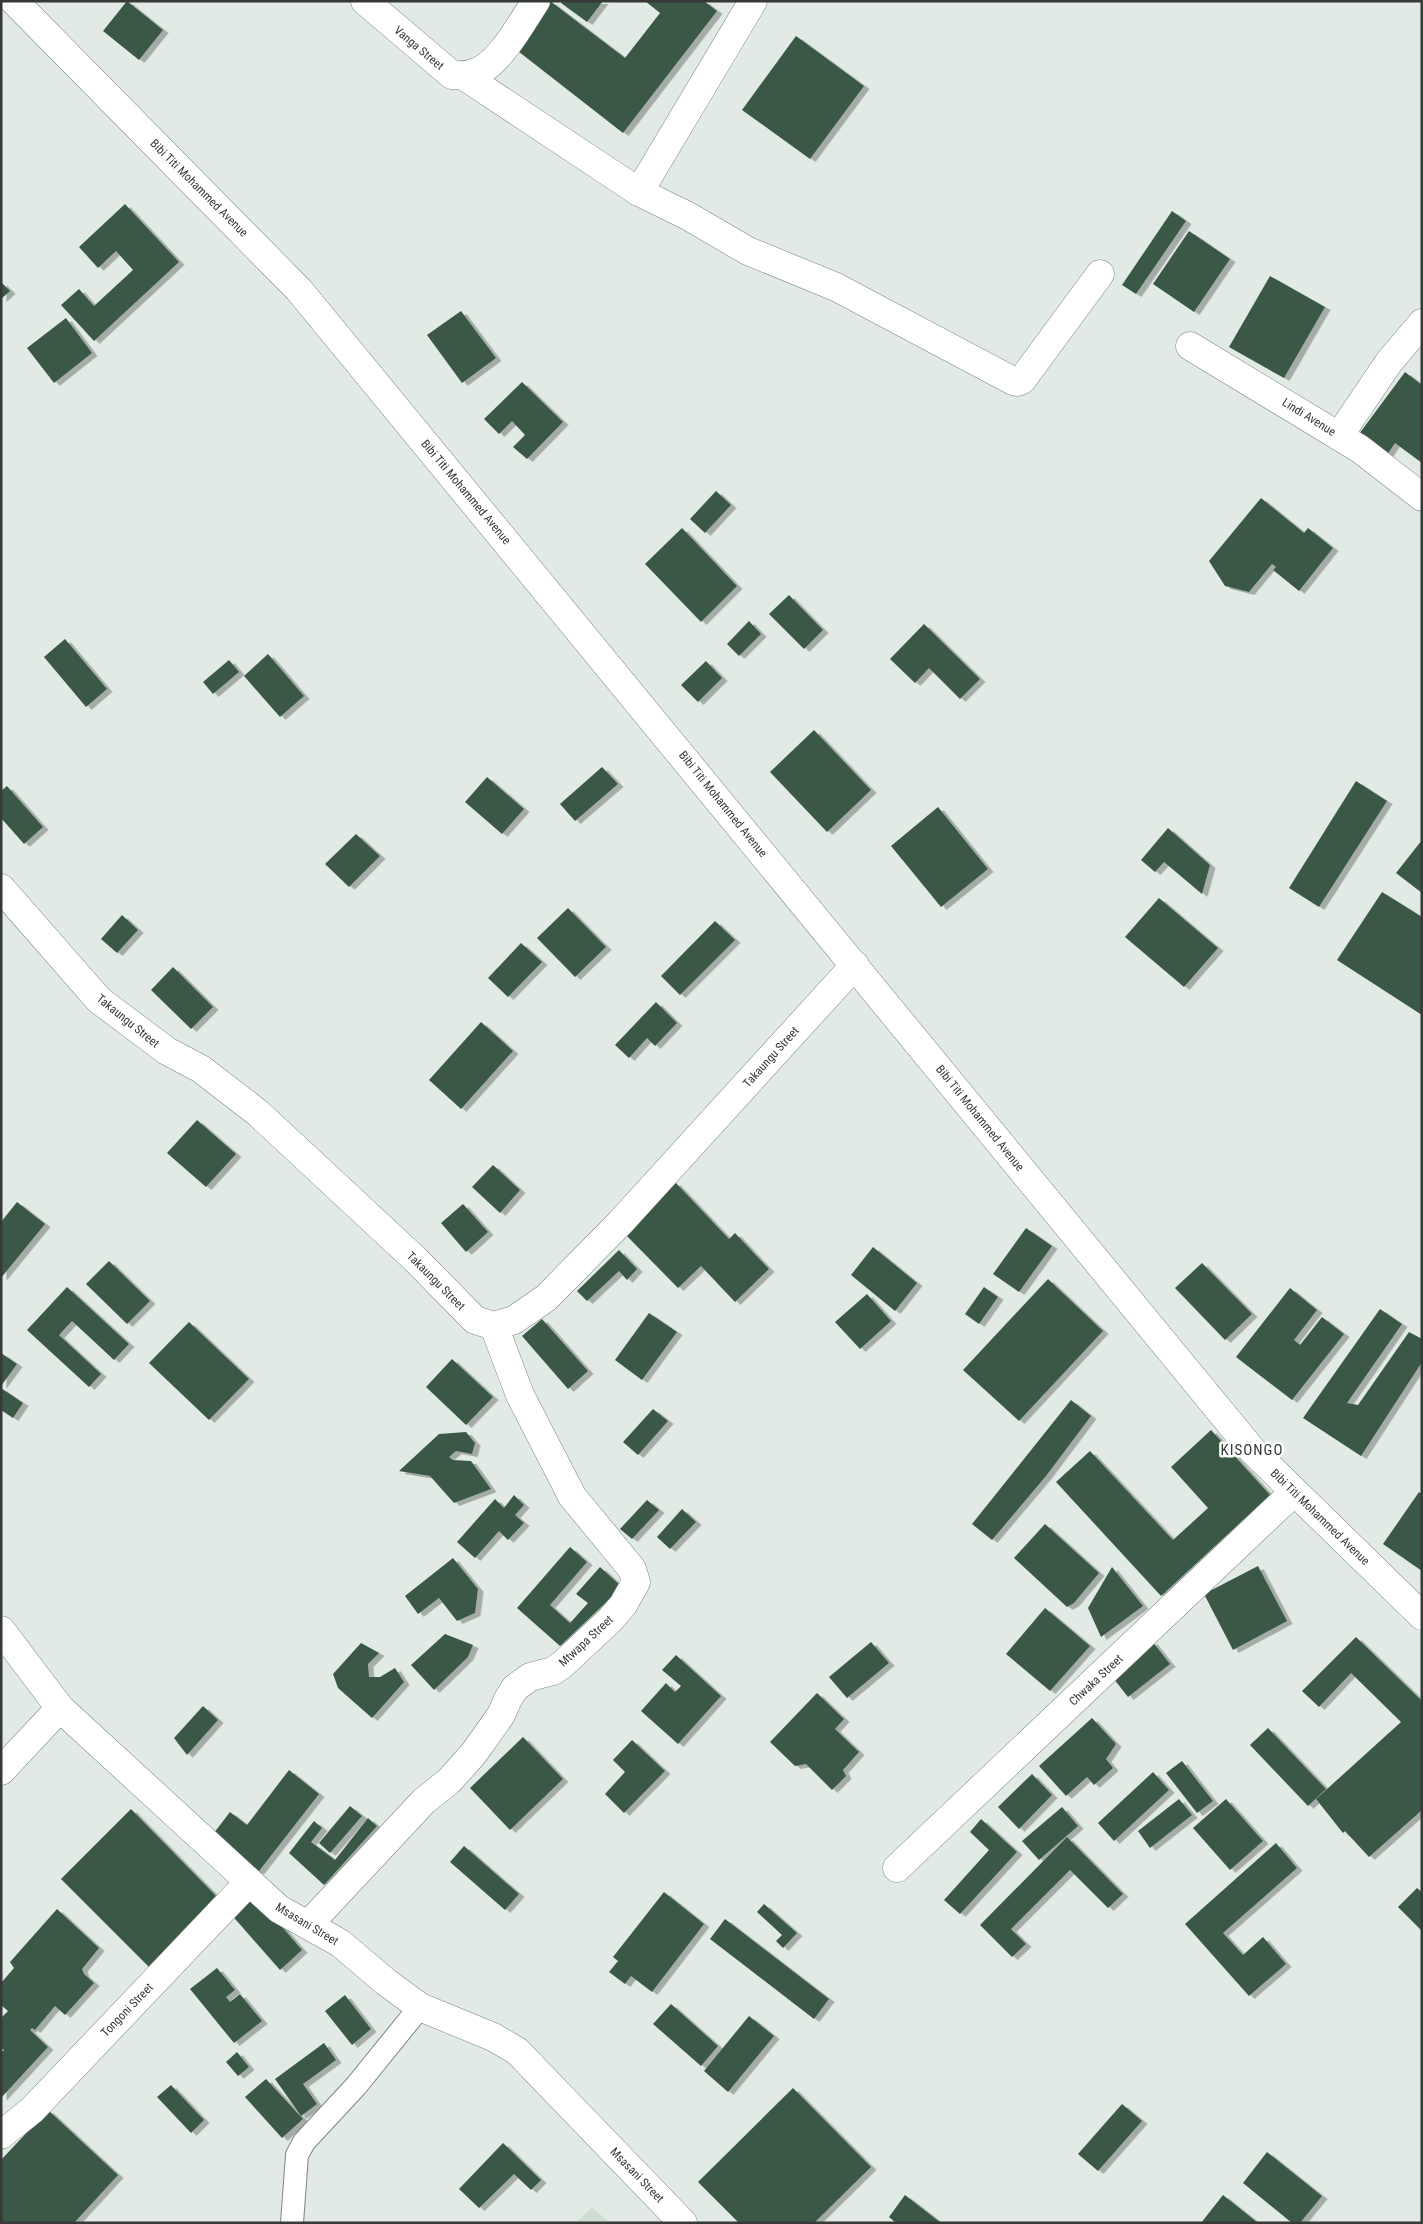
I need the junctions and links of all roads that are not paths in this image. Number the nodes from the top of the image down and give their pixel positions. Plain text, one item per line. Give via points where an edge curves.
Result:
1 (14, 1) edge
2 (365, 1) edge
3 (536, 1) edge
4 (752, 1) edge
5 (464, 76) junction
6 (639, 192) junction
7 (1100, 274) dead end
8 (1422, 324) edge
9 (1190, 346) dead end
10 (1339, 436) junction
11 (1422, 497) edge
12 (1, 888) edge
13 (855, 965) junction
14 (494, 1326) junction
15 (1294, 1492) junction
16 (1422, 1616) edge
17 (1, 1630) edge
18 (60, 1708) junction
19 (1, 1771) edge
20 (897, 1868) dead end
21 (249, 1882) junction
22 (308, 1925) junction
23 (420, 2007) junction
24 (1, 2135) edge
25 (292, 2223) edge
26 (683, 2223) edge

1 - 13 street, Bibi Titi Mohammed Avenue via 299,290
2 - 5 street, Vanga Street via 452,75
3 - 5 street via 493,61
4 - 6 street
5 - 6 street, Vanga Street
6 - 7 street, Vanga Street via 748,251 836,287 1018,382
8 - 10 street via 1389,362
9 - 10 street, Lindi Avenue
10 - 11 street, Lindi Avenue
12 - 14 street, Takaungu Street via 100,1000 167,1051 201,1069 258,1113 415,1259 475,1320
13 - 14 street, Takaungu Street via 625,1217 553,1291 514,1320
13 - 15 street, Bibi Titi Mohammed Avenue via 1252,1450
14 - 22 street, Mtwapa Street via 520,1395 572,1496 632,1569 636,1582 610,1620 562,1665 515,1688 474,1754 449,1781 424,1801
15 - 16 street, Bibi Titi Mohammed Avenue
15 - 20 street, Chwaka Street
17 - 18 street, Msasani Street
18 - 19 street
18 - 21 street, Msasani Street
21 - 22 street, Msasani Street via 279,1910
21 - 24 street, Tongoni Street via 32,2110
22 - 23 street, Msasani Street via 340,1943
23 - 25 lane via 356,2086 304,2142 297,2155
23 - 26 street, Msasani Street via 493,2037 517,2051

